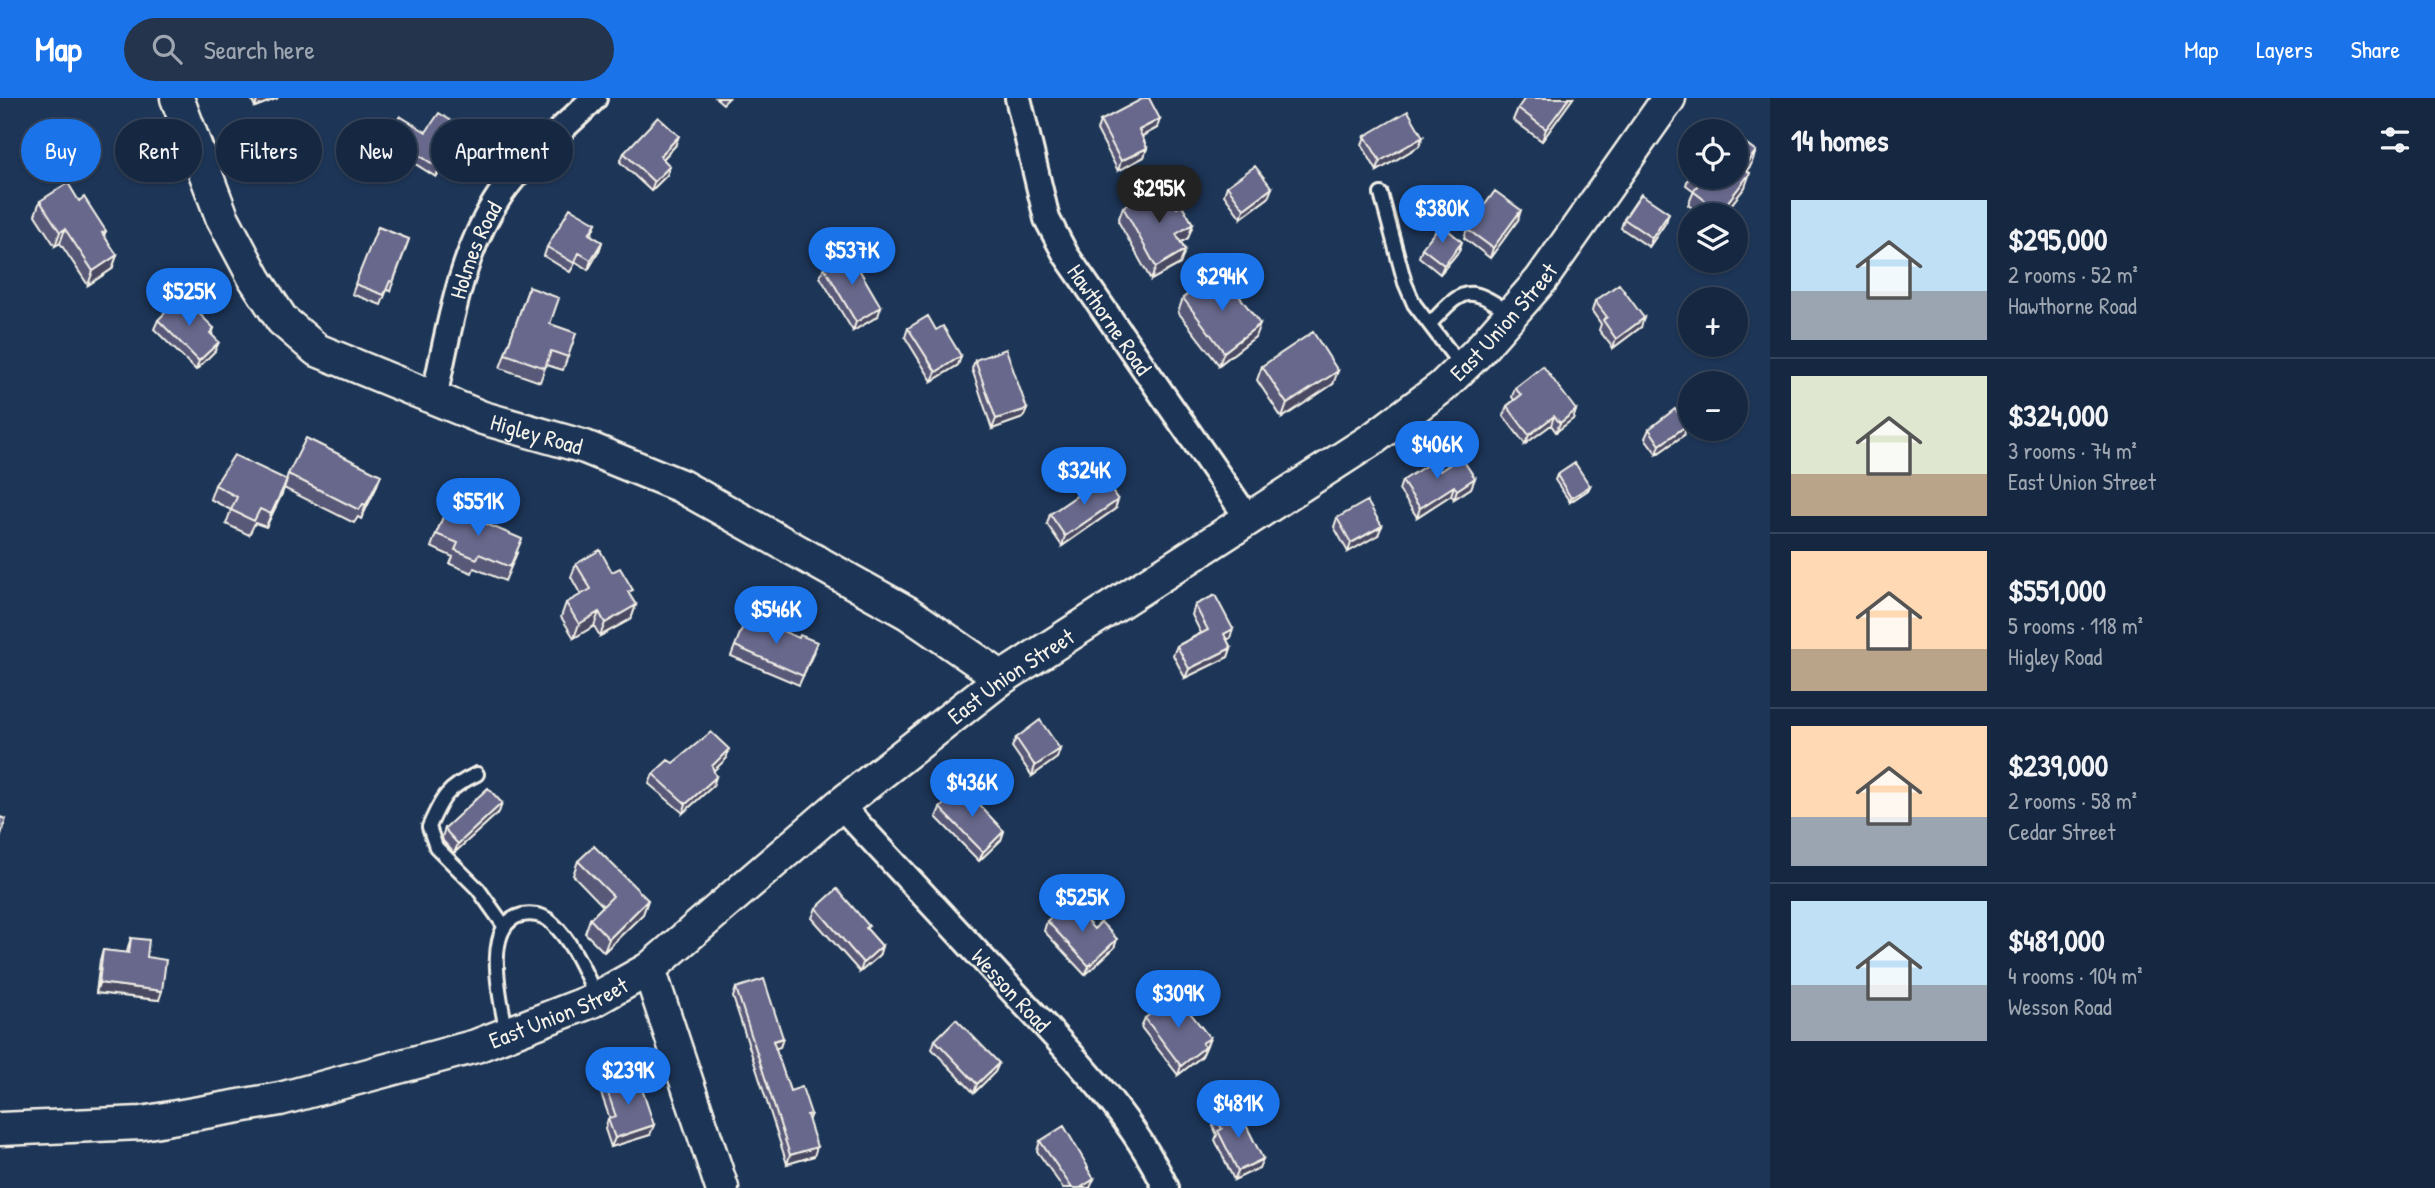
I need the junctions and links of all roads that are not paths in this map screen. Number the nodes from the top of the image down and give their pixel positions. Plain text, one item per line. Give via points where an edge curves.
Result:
1 (177, 98) edge
2 (594, 98) edge
3 (1018, 98) edge
4 (1669, 98) edge
5 (1381, 194) dead end
6 (1511, 314) junction
7 (1430, 324) junction
8 (1462, 368) junction
9 (433, 398) junction
10 (1249, 520) junction
11 (1002, 678) junction
12 (477, 774) dead end
13 (841, 805) junction
14 (505, 927) junction
15 (649, 969) junction
16 (597, 998) junction
17 (507, 1035) junction
18 (0, 1129) edge
19 (722, 1188) edge
20 (1166, 1188) edge

1 - 9 street, Higley Road via 222,217 282,320 317,350
2 - 9 street, Holmes Road via 533,155 479,231 454,304
3 - 10 street, Hawthorne Road via 1047,219 1066,255
4 - 6 street, East Union Street via 1541,280
5 - 7 lane via 1405,283
6 - 7 lane via 1485,295 1472,292 1456,298
6 - 8 street, East Union Street
7 - 8 lane
8 - 10 street, East Union Street via 1374,438
9 - 11 street, Higley Road via 483,418 584,447 681,486 908,613
10 - 11 street, East Union Street
11 - 13 street, East Union Street
12 - 14 lane via 456,784 440,802 429,827 436,847 478,889
13 - 15 street, East Union Street
13 - 20 street, Wesson Road via 1081,1065 1139,1139
14 - 16 lane via 520,916 542,915 572,950
14 - 17 lane via 496,964
15 - 16 street, East Union Street
15 - 19 street
16 - 17 street, East Union Street
17 - 18 street, East Union Street via 280,1099 212,1112 142,1123

